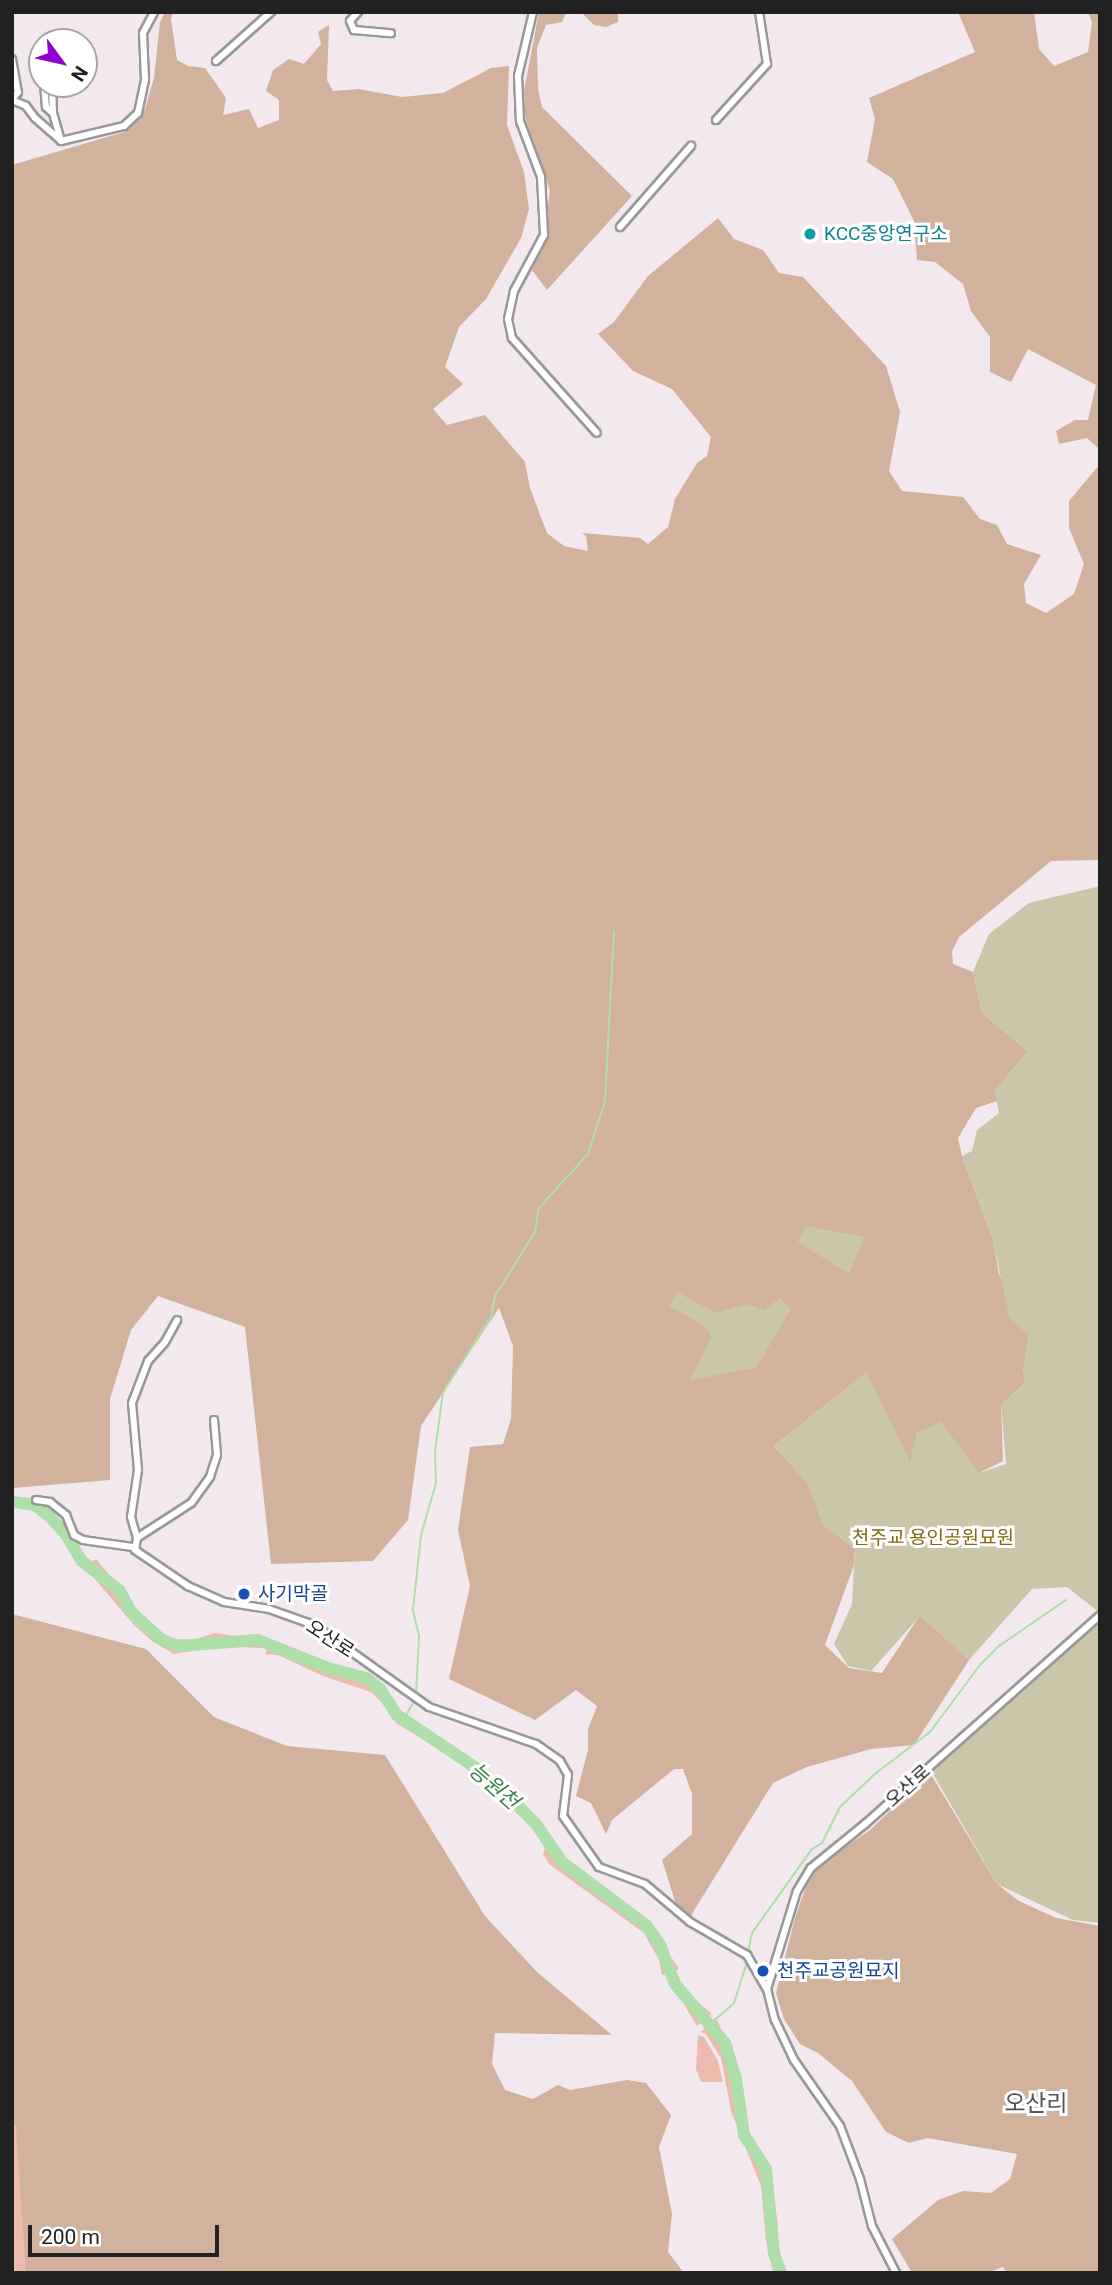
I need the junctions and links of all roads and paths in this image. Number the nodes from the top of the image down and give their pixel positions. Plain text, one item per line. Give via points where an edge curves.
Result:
1 (154, 12) edge
2 (271, 12) edge
3 (358, 12) edge
4 (534, 12) edge
5 (759, 12) edge
6 (391, 33) dead end
7 (12, 59) edge
8 (216, 61) dead end
9 (45, 98) edge
10 (52, 98) edge
11 (12, 100) edge
12 (53, 113) junction
13 (716, 120) dead end
14 (61, 141) junction
15 (691, 146) dead end
16 (620, 228) dead end
17 (597, 433) dead end
18 (177, 1320) dead end
19 (214, 1420) dead end
20 (36, 1500) dead end
21 (137, 1538) junction
22 (133, 1548) junction
23 (1100, 1615) edge
24 (767, 1989) junction
25 (896, 2273) edge

1 - 14 street via 143,33 145,80 138,113 124,126
2 - 8 street
3 - 6 street via 350,21 354,30
4 - 17 street via 518,76 519,110 541,177 544,235 514,291 508,319 512,338
5 - 13 street via 767,64
7 - 11 street via 18,92
9 - 12 street
10 - 12 street
11 - 14 street via 26,106
12 - 14 street
15 - 16 street
18 - 21 street via 148,1361 132,1402 138,1470 131,1517
19 - 21 street via 217,1455 211,1477 191,1503
20 - 22 street, 오산로 via 50,1502 66,1515 74,1535 83,1540
21 - 22 street
22 - 24 street, 오산로 via 188,1586 218,1599 269,1609 314,1625 429,1706 550,1752 568,1774 563,1816 599,1867 645,1884 690,1922 749,1958
23 - 24 street, 오산로 via 807,1873 797,1891
24 - 25 street via 775,2020 794,2060 840,2126 872,2226

